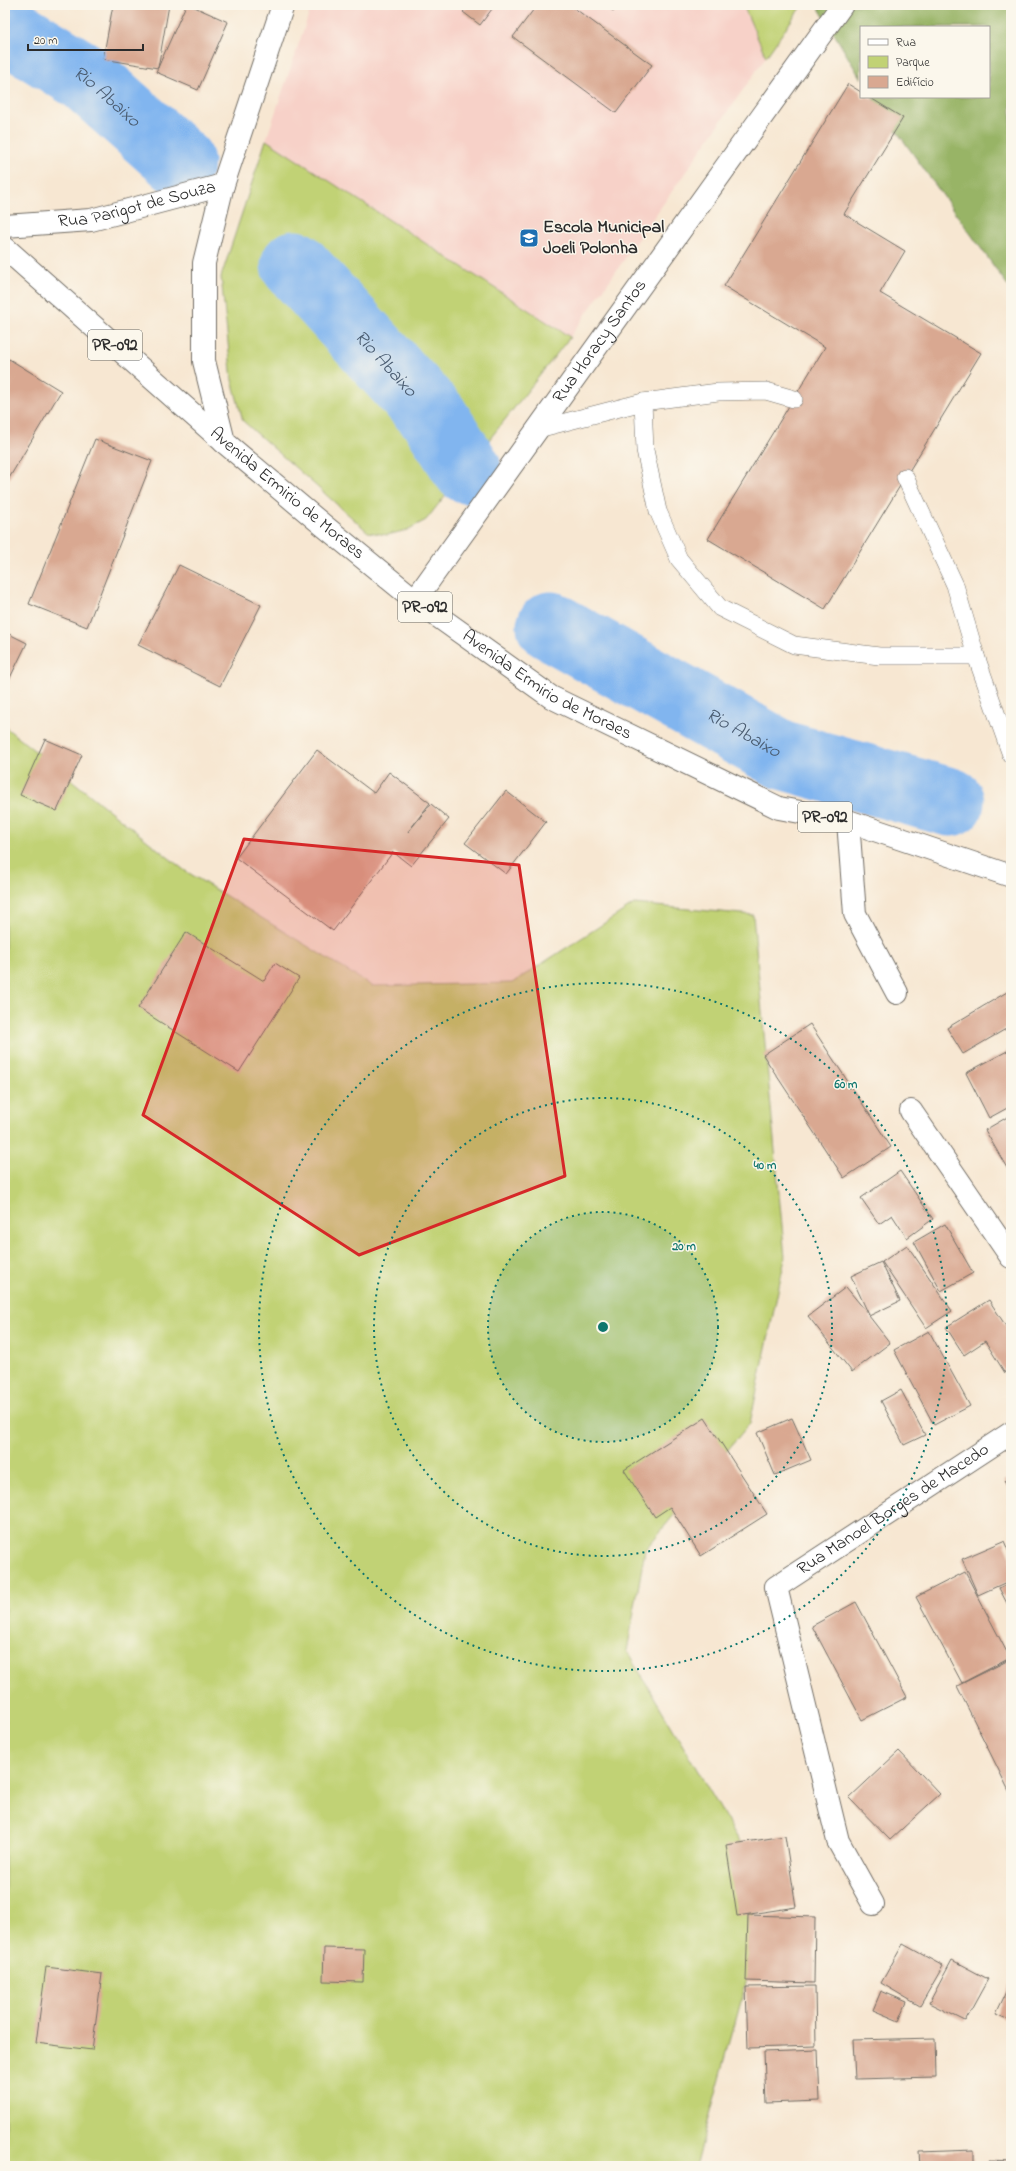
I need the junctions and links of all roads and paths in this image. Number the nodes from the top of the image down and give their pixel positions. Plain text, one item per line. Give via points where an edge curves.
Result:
1 (283, 5) edge
2 (842, 5) edge
3 (223, 185) junction
4 (5, 226) edge
5 (5, 248) edge
6 (794, 399) dead end
7 (643, 402) junction
8 (538, 429) junction
9 (224, 442) junction
10 (906, 477) dead end
11 (415, 600) junction
12 (976, 656) junction
13 (1011, 755) edge
14 (848, 821) junction
15 (1011, 876) edge
16 (897, 993) dead end
17 (911, 1111) dead end
18 (1011, 1257) edge
19 (1011, 1433) edge
20 (873, 1904) dead end

1 - 3 street, Rua Parigot de Souza
2 - 8 street, Rua Horacy Santos
3 - 4 street, Rua Parigot de Souza via 91,220
3 - 9 street via 204,263 204,361
5 - 9 street, Avenida Ermirio de Moraes / PR-092
6 - 7 lane via 766,391 718,392
7 - 8 lane
7 - 12 lane via 645,450 658,511 679,559 720,608 794,645 879,656
8 - 11 street, Rua Horacy Santos
9 - 11 street, Avenida Ermirio de Moraes / PR-092
10 - 12 lane via 955,585
11 - 14 street, Avenida Ermirio de Moraes / PR-092 via 551,697 779,808
12 - 13 lane
14 - 15 street, Avenida Ermirio de Moraes / PR-092
14 - 16 street via 855,914
17 - 18 street
19 - 20 street, Rua Manoel Borges de Macedo via 776,1587 838,1841

